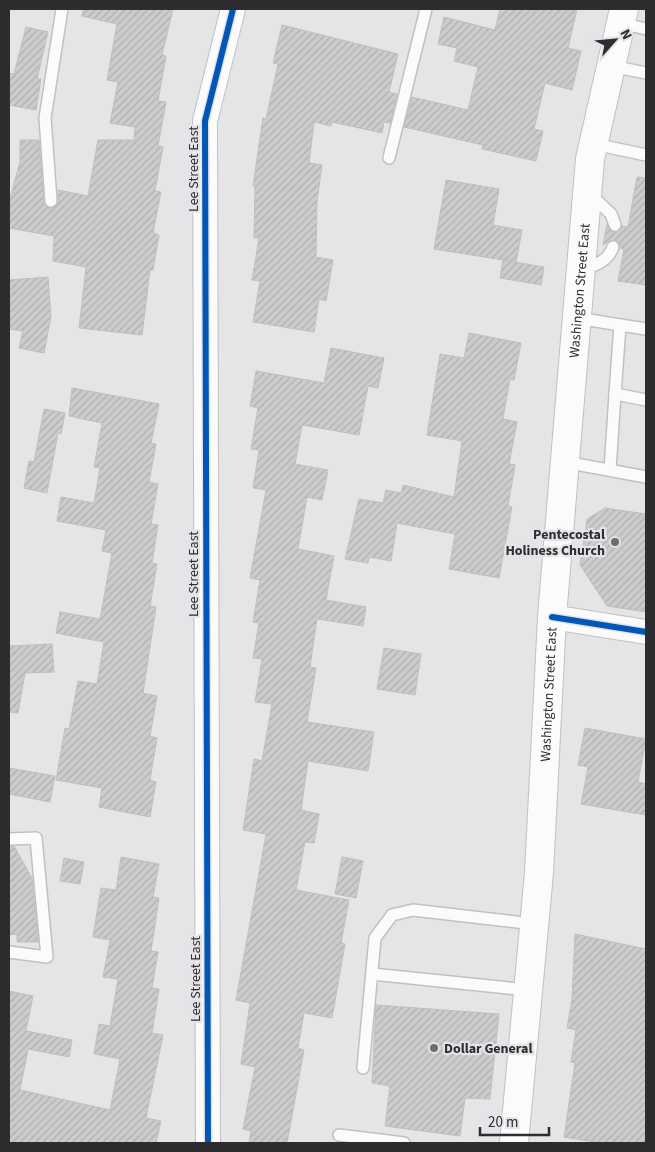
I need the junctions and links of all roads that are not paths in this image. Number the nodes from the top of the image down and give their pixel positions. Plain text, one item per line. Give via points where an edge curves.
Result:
1 (62, 9) edge
2 (233, 9) edge
3 (426, 9) edge
4 (630, 20) edge
5 (611, 66) junction
6 (646, 74) edge
7 (594, 144) junction
8 (646, 155) edge
9 (389, 158) dead end
10 (588, 192) junction
11 (51, 201) dead end
12 (615, 225) dead end
13 (613, 247) dead end
14 (581, 270) junction
15 (577, 318) junction
16 (620, 325) junction
17 (646, 329) edge
18 (615, 394) junction
19 (646, 400) edge
20 (565, 462) junction
21 (610, 470) junction
22 (646, 477) edge
23 (552, 617) junction
24 (646, 632) edge
25 (9, 839) edge
26 (534, 924) junction
27 (9, 952) edge
28 (372, 974) junction
29 (528, 990) junction
30 (363, 1068) dead end
31 (339, 1135) dead end
32 (208, 1143) edge
33 (404, 1143) edge
34 (514, 1143) edge

1 - 11 lane via 45,118
2 - 32 street, Lee Street East via 205,121
3 - 9 lane
4 - 5 main road, Washington Street East
5 - 6 lane
5 - 7 main road, Washington Street East
7 - 8 lane
7 - 10 main road, Washington Street East
10 - 12 lane via 608,210
10 - 14 main road, Washington Street East
13 - 14 lane via 598,264
14 - 15 main road, Washington Street East
15 - 16 lane
15 - 20 main road, Washington Street East
16 - 17 lane
16 - 18 lane
18 - 19 lane
18 - 21 lane
20 - 21 lane
20 - 23 main road, Washington Street East
21 - 22 lane
23 - 24 street
23 - 26 main road, Washington Street East
25 - 27 lane via 36,838 47,957
26 - 28 lane via 413,910 392,915 375,938
26 - 29 main road, Washington Street East
28 - 29 lane
28 - 30 lane
29 - 34 main road, Washington Street East
31 - 33 lane

